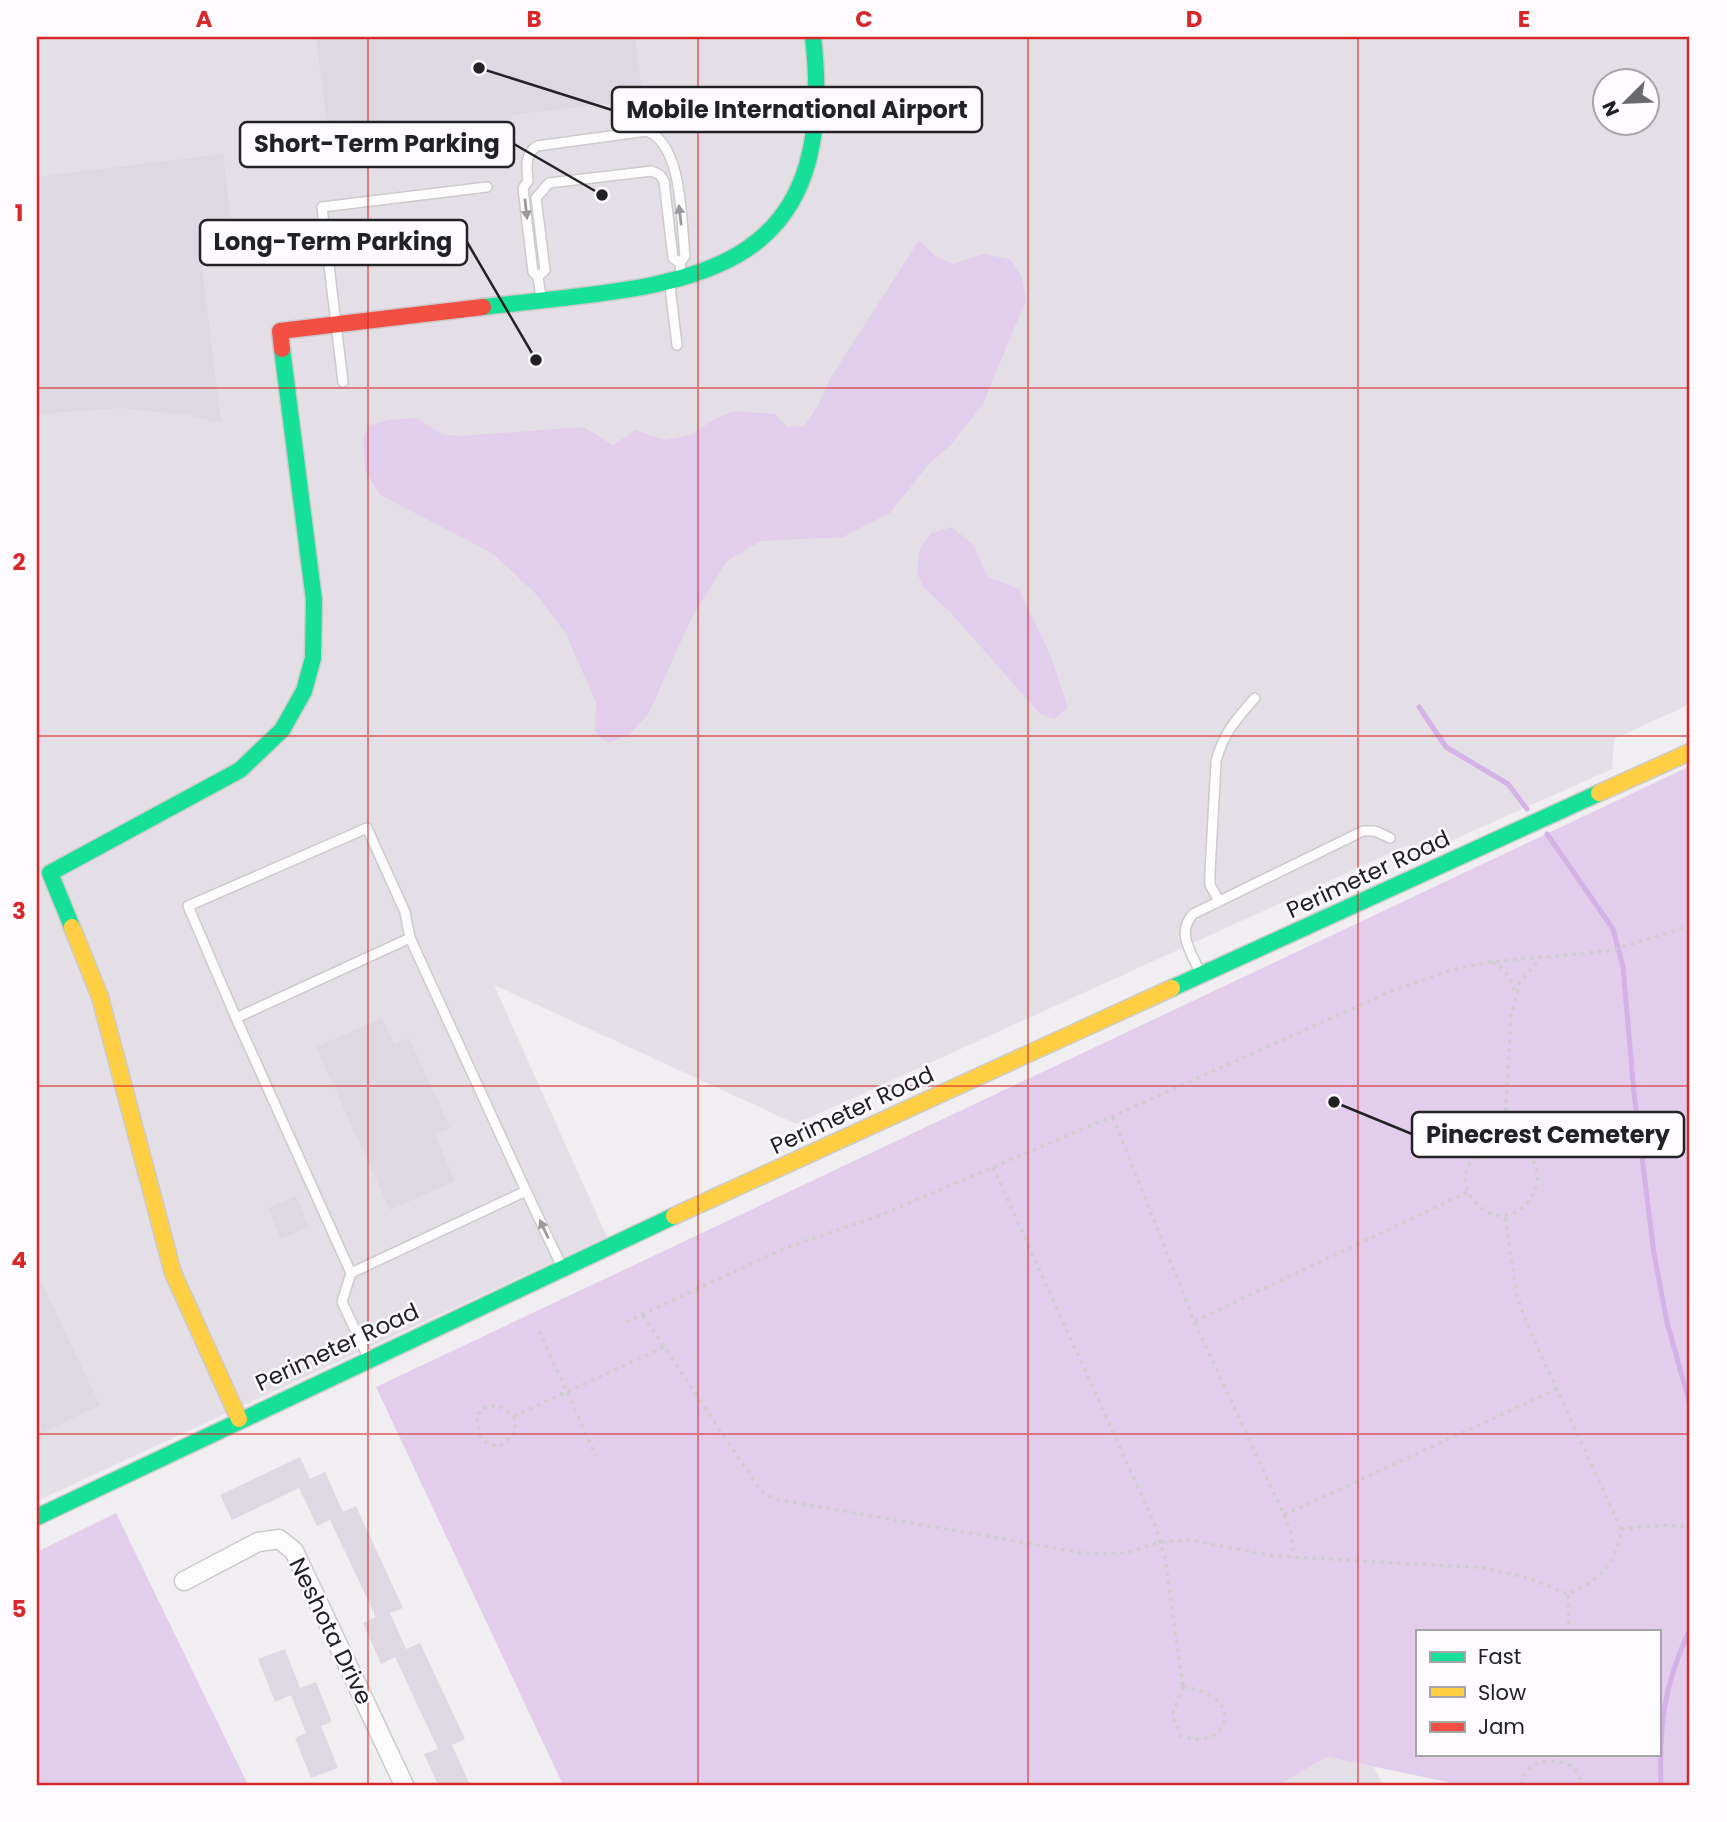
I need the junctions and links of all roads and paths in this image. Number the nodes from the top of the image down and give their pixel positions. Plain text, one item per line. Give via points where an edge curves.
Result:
1 (813, 37) edge
2 (487, 187) dead end
3 (680, 263) junction
4 (538, 277) junction
5 (676, 283) junction
6 (541, 301) junction
7 (336, 325) junction
8 (677, 345) dead end
9 (343, 382) dead end
10 (1255, 698) dead end
11 (1690, 752) edge
12 (1390, 838) dead end
13 (1219, 901) junction
14 (1690, 926) edge
15 (410, 938) junction
16 (1542, 956) junction
17 (1490, 961) junction
18 (1201, 976) junction
19 (1516, 996) junction
20 (236, 1018) junction
21 (1112, 1116) junction
22 (1504, 1138) junction
23 (993, 1167) junction
24 (526, 1191) junction
25 (1468, 1192) junction
26 (1505, 1216) junction
27 (562, 1267) junction
28 (351, 1273) junction
29 (643, 1315) junction
30 (1195, 1321) junction
31 (626, 1322) dead end
32 (539, 1331) dead end
33 (664, 1348) junction
34 (369, 1357) junction
35 (1557, 1389) junction
36 (567, 1392) junction
37 (514, 1416) junction
38 (239, 1419) junction
39 (596, 1456) dead end
40 (40, 1512) edge
41 (1284, 1515) junction
42 (1690, 1527) edge
43 (1621, 1529) junction
44 (1160, 1542) junction
45 (1293, 1557) junction
46 (184, 1581) dead end
47 (1568, 1594) junction
48 (1569, 1630) edge
49 (1182, 1687) junction
50 (1557, 1756) edge
51 (1556, 1759) junction
52 (404, 1785) edge
53 (1522, 1785) edge
54 (1583, 1785) edge

1 - 5 street via 818,114 810,163 801,185 775,223 746,251 718,269
2 - 7 lane via 322,207
3 - 4 lane via 673,258 664,181 652,171 549,183 542,188 536,198 545,270
3 -> 4 lane via 685,256 672,157 647,131 537,146 530,151 528,181 523,188 533,272
3 - 5 lane
4 - 6 lane
5 - 6 street
5 - 8 lane
6 - 7 street
7 - 9 lane
7 - 38 street via 280,331 312,581 315,637 309,680 282,730 263,753 240,770 50,873 100,997 173,1273
10 - 13 lane via 1231,725 1216,762 1210,885
11 - 18 street, Perimeter Road
12 - 13 lane via 1363,831
13 - 18 lane via 1186,922 1184,933
14 - 16 path via 1609,951
15 - 20 lane
15 - 20 lane via 405,912 367,828 188,906
15 - 24 lane
16 - 17 path
16 - 19 path via 1520,982
17 - 19 path via 1502,967
17 - 21 path via 1394,990
18 - 27 street, Perimeter Road
19 - 22 path via 1506,1061
20 - 28 lane
21 - 23 path
21 - 30 path
22 - 25 path via 1491,1142 1472,1160 1466,1178
22 - 26 path via 1527,1151 1538,1180 1527,1205
23 - 29 path via 876,1217 785,1248
23 - 44 path
27 -> 24 lane
24 - 28 lane
25 - 26 path via 1492,1213
25 - 30 path
26 - 35 path via 1517,1297
27 - 34 street, Perimeter Road
28 - 34 lane via 342,1302
29 - 31 path
29 - 33 path
30 - 41 path
32 - 36 path
33 - 36 path
33 - 44 path via 761,1491 775,1500 1083,1553 1126,1553
34 - 38 street, Perimeter Road
35 - 41 path
35 - 43 path
36 - 37 path
36 - 39 path
37 - 37 path via 497,1405 484,1408 476,1416 481,1440 499,1447 508,1442 516,1433
38 - 40 street, Perimeter Road
41 - 45 path via 1292,1535
42 - 43 path
43 - 47 path via 1620,1545 1609,1565 1586,1587
44 - 45 path via 1190,1540
44 - 49 path
45 - 47 path via 1486,1568
46 - 52 street, Neshota Drive via 258,1542 279,1539 294,1551
47 - 48 path
49 - 49 path via 1172,1715 1181,1736 1193,1741 1215,1735 1224,1714 1220,1702 1209,1692
50 - 51 path
51 - 53 path via 1532,1765 1521,1779
51 - 54 path via 1574,1768

